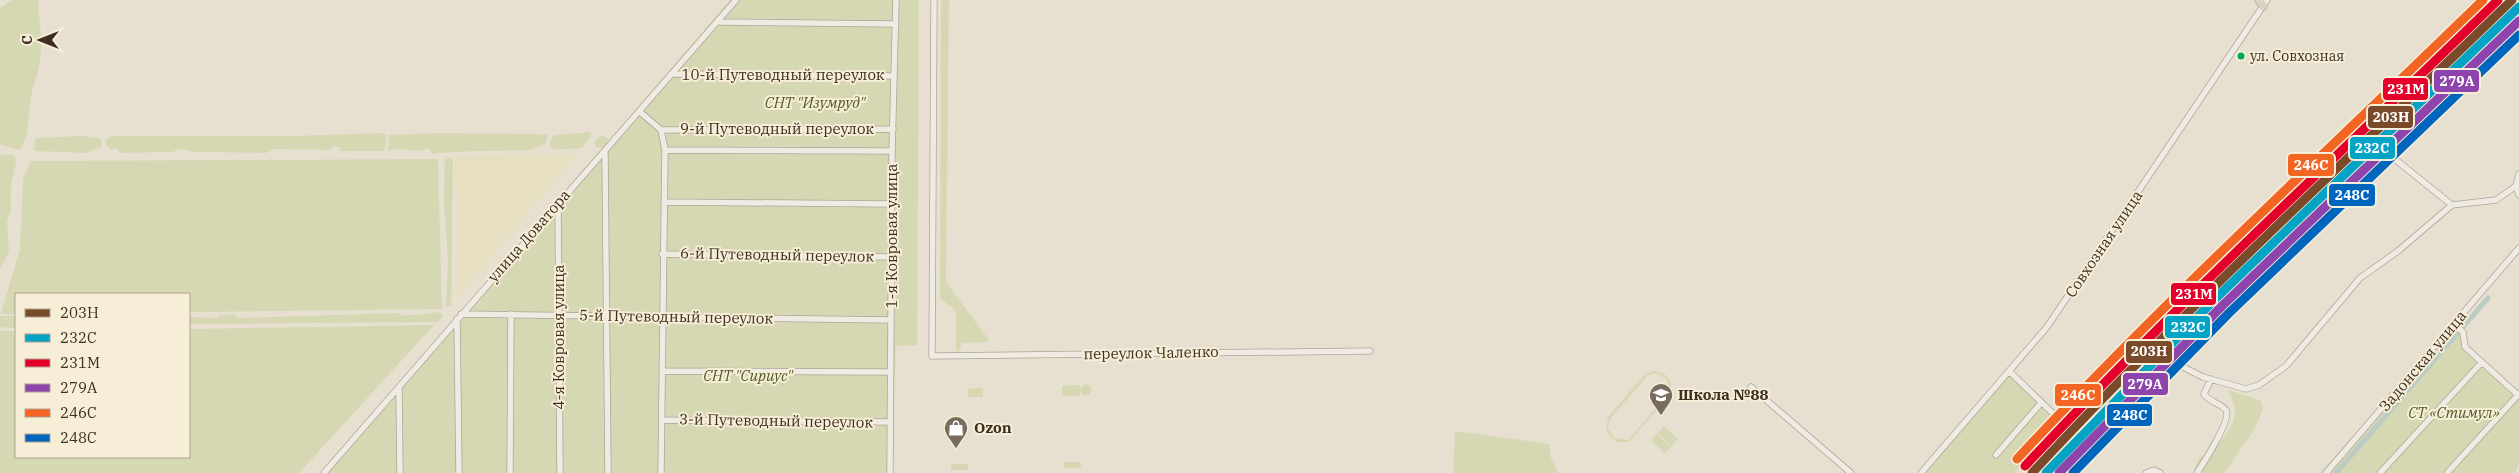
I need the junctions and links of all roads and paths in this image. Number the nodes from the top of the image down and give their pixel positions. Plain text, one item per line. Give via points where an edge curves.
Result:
1 (736, 0) edge
2 (896, 0) edge
3 (934, 0) edge
4 (2262, 2) edge
5 (720, 22) junction
6 (896, 24) junction
7 (673, 74) junction
8 (894, 76) junction
9 (640, 112) junction
10 (893, 129) junction
11 (661, 130) junction
12 (665, 150) junction
13 (892, 151) junction
14 (605, 153) junction
15 (2519, 174) edge
16 (2516, 186) junction
17 (2519, 195) edge
18 (558, 202) junction
19 (664, 202) junction
20 (892, 204) junction
21 (2452, 205) junction
22 (2519, 248) edge
23 (662, 254) junction
24 (892, 257) junction
25 (511, 314) junction
26 (559, 315) junction
27 (608, 315) junction
28 (459, 316) junction
29 (662, 316) junction
30 (891, 320) junction
31 (2453, 324) junction
32 (1370, 351) dead end
33 (2163, 357) junction
34 (2482, 362) junction
35 (662, 371) junction
36 (891, 372) junction
37 (2010, 372) junction
38 (2211, 379) junction
39 (398, 387) junction
40 (1751, 387) dead end
41 (2518, 394) edge
42 (2041, 403) junction
43 (662, 420) junction
44 (890, 422) junction
45 (2065, 425) dead end
46 (1996, 455) dead end
47 (324, 473) edge
48 (400, 473) edge
49 (459, 473) edge
50 (510, 473) edge
51 (560, 473) edge
52 (608, 473) edge
53 (661, 473) edge
54 (890, 473) edge
55 (1851, 473) edge
56 (1921, 473) edge
57 (2052, 473) edge
58 (2146, 473) edge
59 (2160, 473) edge
60 (2196, 473) edge
61 (2326, 473) edge
62 (2380, 473) edge
63 (2446, 473) edge

1 - 5 street, улица Доватора
2 - 6 street, 1-я Ковровая улица
3 - 32 street, переулок Чаленко via 932,356
4 - 37 street, Совхозная улица via 2084,275
5 - 6 street
5 - 7 street, улица Доватора
6 - 8 street, 1-я Ковровая улица
7 - 8 street, 10-й Путеводный переулок
7 - 9 street, улица Доватора
8 - 10 street, 1-я Ковровая улица
9 - 11 street
9 - 14 street, улица Доватора
10 - 11 street, 9-й Путеводный переулок
10 - 13 street, 1-я Ковровая улица
11 - 12 street
12 - 13 street
12 - 19 street
13 - 20 street, 1-я Ковровая улица
14 - 18 street, улица Доватора
14 - 27 street
15 - 16 street
16 - 17 street
16 - 21 street via 2496,200
18 - 26 street, 4-я Ковровая улица
18 - 28 street, улица Доватора
19 - 20 street
19 - 23 street
20 - 24 street, 1-я Ковровая улица
21 - 33 street via 2381,148 2375,148 2234,286 2187,325
21 - 38 street via 2360,278 2274,376 2246,390
22 - 31 street, Задонская улица
23 - 24 street, 6-й Путеводный переулок
23 - 29 street
24 - 30 street, 1-я Ковровая улица
25 - 26 street, 5-й Путеводный переулок
25 - 28 street, 5-й Путеводный переулок
25 - 50 street
26 - 27 street, 5-й Путеводный переулок
26 - 51 street, 4-я Ковровая улица
27 - 29 street, 5-й Путеводный переулок
27 - 52 street
28 - 39 street, улица Доватора
28 - 49 street
29 - 30 street, 5-й Путеводный переулок
29 - 35 street
30 - 36 street, 1-я Ковровая улица
31 - 34 street via 2461,330 2465,347
31 - 61 street, Задонская улица
33 - 38 street
33 - 57 street via 2092,421 2066,450
34 - 41 street
34 - 62 street
35 - 36 street
35 - 43 street
36 - 44 street, 1-я Ковровая улица
37 - 42 street
37 - 56 street, Совхозная улица
38 - 60 street via 2204,394 2227,415 2222,433
39 - 47 street, улица Доватора
39 - 48 street
40 - 55 street
41 - 63 street
42 - 45 street
42 - 46 street
43 - 44 street, 3-й Путеводный переулок
43 - 53 street
44 - 54 street, 1-я Ковровая улица
58 - 59 street via 2154,470

